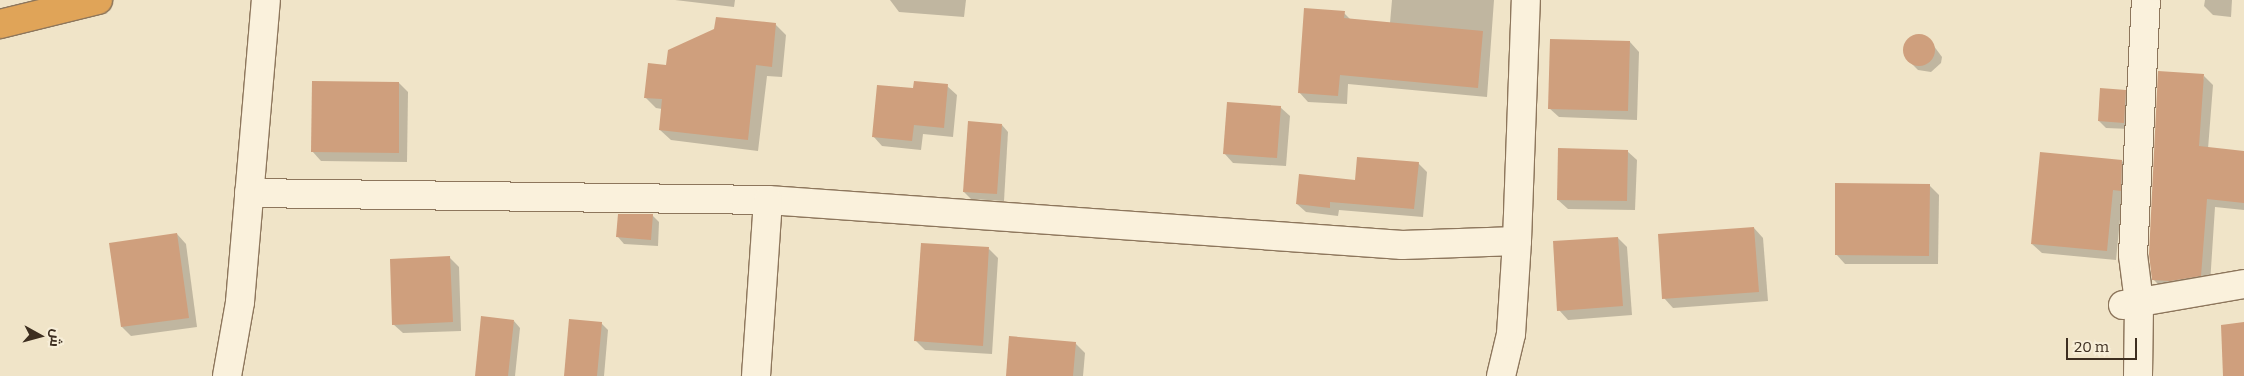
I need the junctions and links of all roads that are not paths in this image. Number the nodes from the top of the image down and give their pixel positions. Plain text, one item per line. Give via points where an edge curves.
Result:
1 (98, 0) edge
2 (266, 0) edge
3 (1526, 0) edge
4 (2146, 0) edge
5 (0, 24) edge
6 (249, 194) junction
7 (768, 200) junction
8 (1518, 241) junction
9 (2244, 284) edge
10 (2131, 304) junction
11 (227, 376) edge
12 (756, 376) edge
13 (1501, 376) edge
14 (2138, 376) edge

1 - 5 highway
2 - 6 street
3 - 8 street
4 - 10 street
6 - 7 street
6 - 11 street via 240,302
7 - 8 street via 1402,245
7 - 12 street
8 - 13 street via 1511,334
9 - 10 street
10 - 14 street

